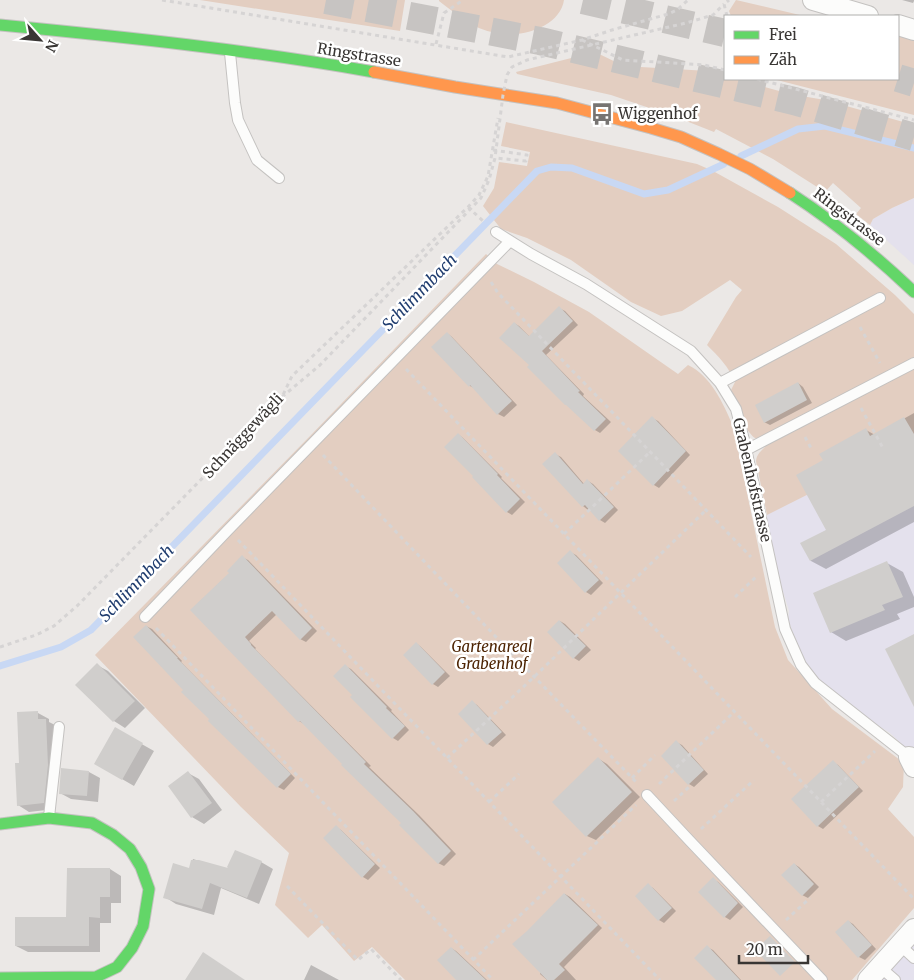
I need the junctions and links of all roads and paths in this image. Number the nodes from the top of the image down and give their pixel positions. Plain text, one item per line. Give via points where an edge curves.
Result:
1 (162, 0) edge
2 (463, 0) edge
3 (688, 0) edge
4 (730, 0) edge
5 (813, 0) edge
6 (724, 4) junction
7 (727, 15) edge
8 (865, 15) edge
9 (0, 25) edge
10 (582, 40) junction
11 (436, 44) junction
12 (230, 52) junction
13 (724, 70) edge
14 (761, 80) edge
15 (768, 80) edge
16 (772, 83) junction
17 (499, 115) dead end
18 (914, 120) edge
19 (493, 150) junction
20 (495, 158) junction
21 (279, 178) dead end
22 (468, 208) junction
23 (480, 219) dead end
24 (496, 232) dead end
25 (510, 241) junction
26 (483, 269) junction
27 (914, 292) edge
28 (880, 298) dead end
29 (851, 313) junction
30 (396, 358) junction
31 (914, 363) edge
32 (887, 377) junction
33 (720, 383) junction
34 (854, 394) junction
35 (282, 397) junction
36 (312, 444) junction
37 (746, 450) junction
38 (884, 450) dead end
39 (650, 452) junction
40 (706, 510) junction
41 (228, 530) junction
42 (564, 534) junction
43 (755, 561) dead end
44 (758, 569) dead end
45 (620, 592) junction
46 (735, 597) dead end
47 (145, 617) joint
48 (0, 647) edge
49 (534, 676) junction
50 (734, 712) junction
51 (59, 728) dead end
52 (875, 751) dead end
53 (655, 754) dead end
54 (447, 758) junction
55 (912, 762) edge
56 (519, 774) dead end
57 (632, 778) junction
58 (754, 780) dead end
59 (690, 786) dead end
60 (647, 795) junction
61 (489, 802) junction
62 (821, 802) junction
63 (663, 811) junction
64 (49, 818) junction
65 (0, 824) edge
66 (689, 840) junction
67 (561, 877) junction
68 (287, 886) dead end
69 (810, 898) dead end
70 (914, 899) edge
71 (914, 929) edge
72 (775, 930) junction
73 (907, 952) edge
74 (474, 960) junction
75 (881, 976) edge
76 (0, 978) edge
77 (401, 980) edge
78 (493, 980) edge
79 (660, 980) edge
80 (822, 980) edge

1 - 11 path
2 - 11 path via 444,13
3 - 10 path via 668,14
4 - 6 path
5 - 8 street
6 - 7 path
6 - 20 path, bridge via 713,15 527,60 512,68 504,88
9 - 12 main road, Ringstrasse
10 - 11 path via 508,57
10 - 13 path via 623,60 704,65
12 - 21 lane via 238,120 258,160
12 - 27 main road, Ringstrasse via 321,63 546,101 670,133 759,174 811,206 890,268
14 - 16 path
15 - 16 path
16 - 18 path
17 - 19 path, Schnäggewägli
19 - 20 path via 527,155 526,161
19 - 22 path, Schnäggewägli via 488,176
20 - 35 path, bridge via 481,198 320,365
22 - 23 path
22 - 35 path, Schnäggewägli via 292,376
24 - 25 lane, Grabenhofstrasse
25 - 26 lane
25 - 33 lane, Grabenhofstrasse via 586,284 691,352
26 - 30 lane
26 - 39 path via 498,293
28 - 29 lane
29 - 32 path
29 - 33 lane
30 - 36 lane
30 - 42 path
31 - 32 lane
32 - 34 lane
33 - 37 lane, Grabenhofstrasse via 736,409
34 - 37 lane
34 - 38 path
35 - 48 path, Schnäggewägli via 78,605 54,626
36 - 41 lane
36 - 49 path
37 - 55 lane, Grabenhofstrasse via 785,629 801,665 814,683
39 - 40 path
39 - 42 path
40 - 43 path
40 - 45 path
41 - 47 lane
41 - 54 path
42 - 45 path
44 - 46 path via 757,576
45 - 49 path
45 - 50 path
47 - 74 path
49 - 54 path
49 - 57 path
50 - 60 path
50 - 62 path
51 - 64 lane
52 - 62 path
53 - 57 path
54 - 61 path
56 - 61 path
57 - 60 path
58 - 66 path
59 - 63 path
60 - 63 lane
60 - 67 path
61 - 67 path
62 - 70 path
63 - 66 lane
64 - 65 main road
64 - 76 main road via 92,824 130,849 149,889 143,926 117,967 96,977
66 - 72 lane
67 - 74 path
67 - 79 path
68 - 77 path via 358,960 370,949
69 - 72 path
71 - 73 street
72 - 80 lane
73 - 75 street
74 - 78 path

